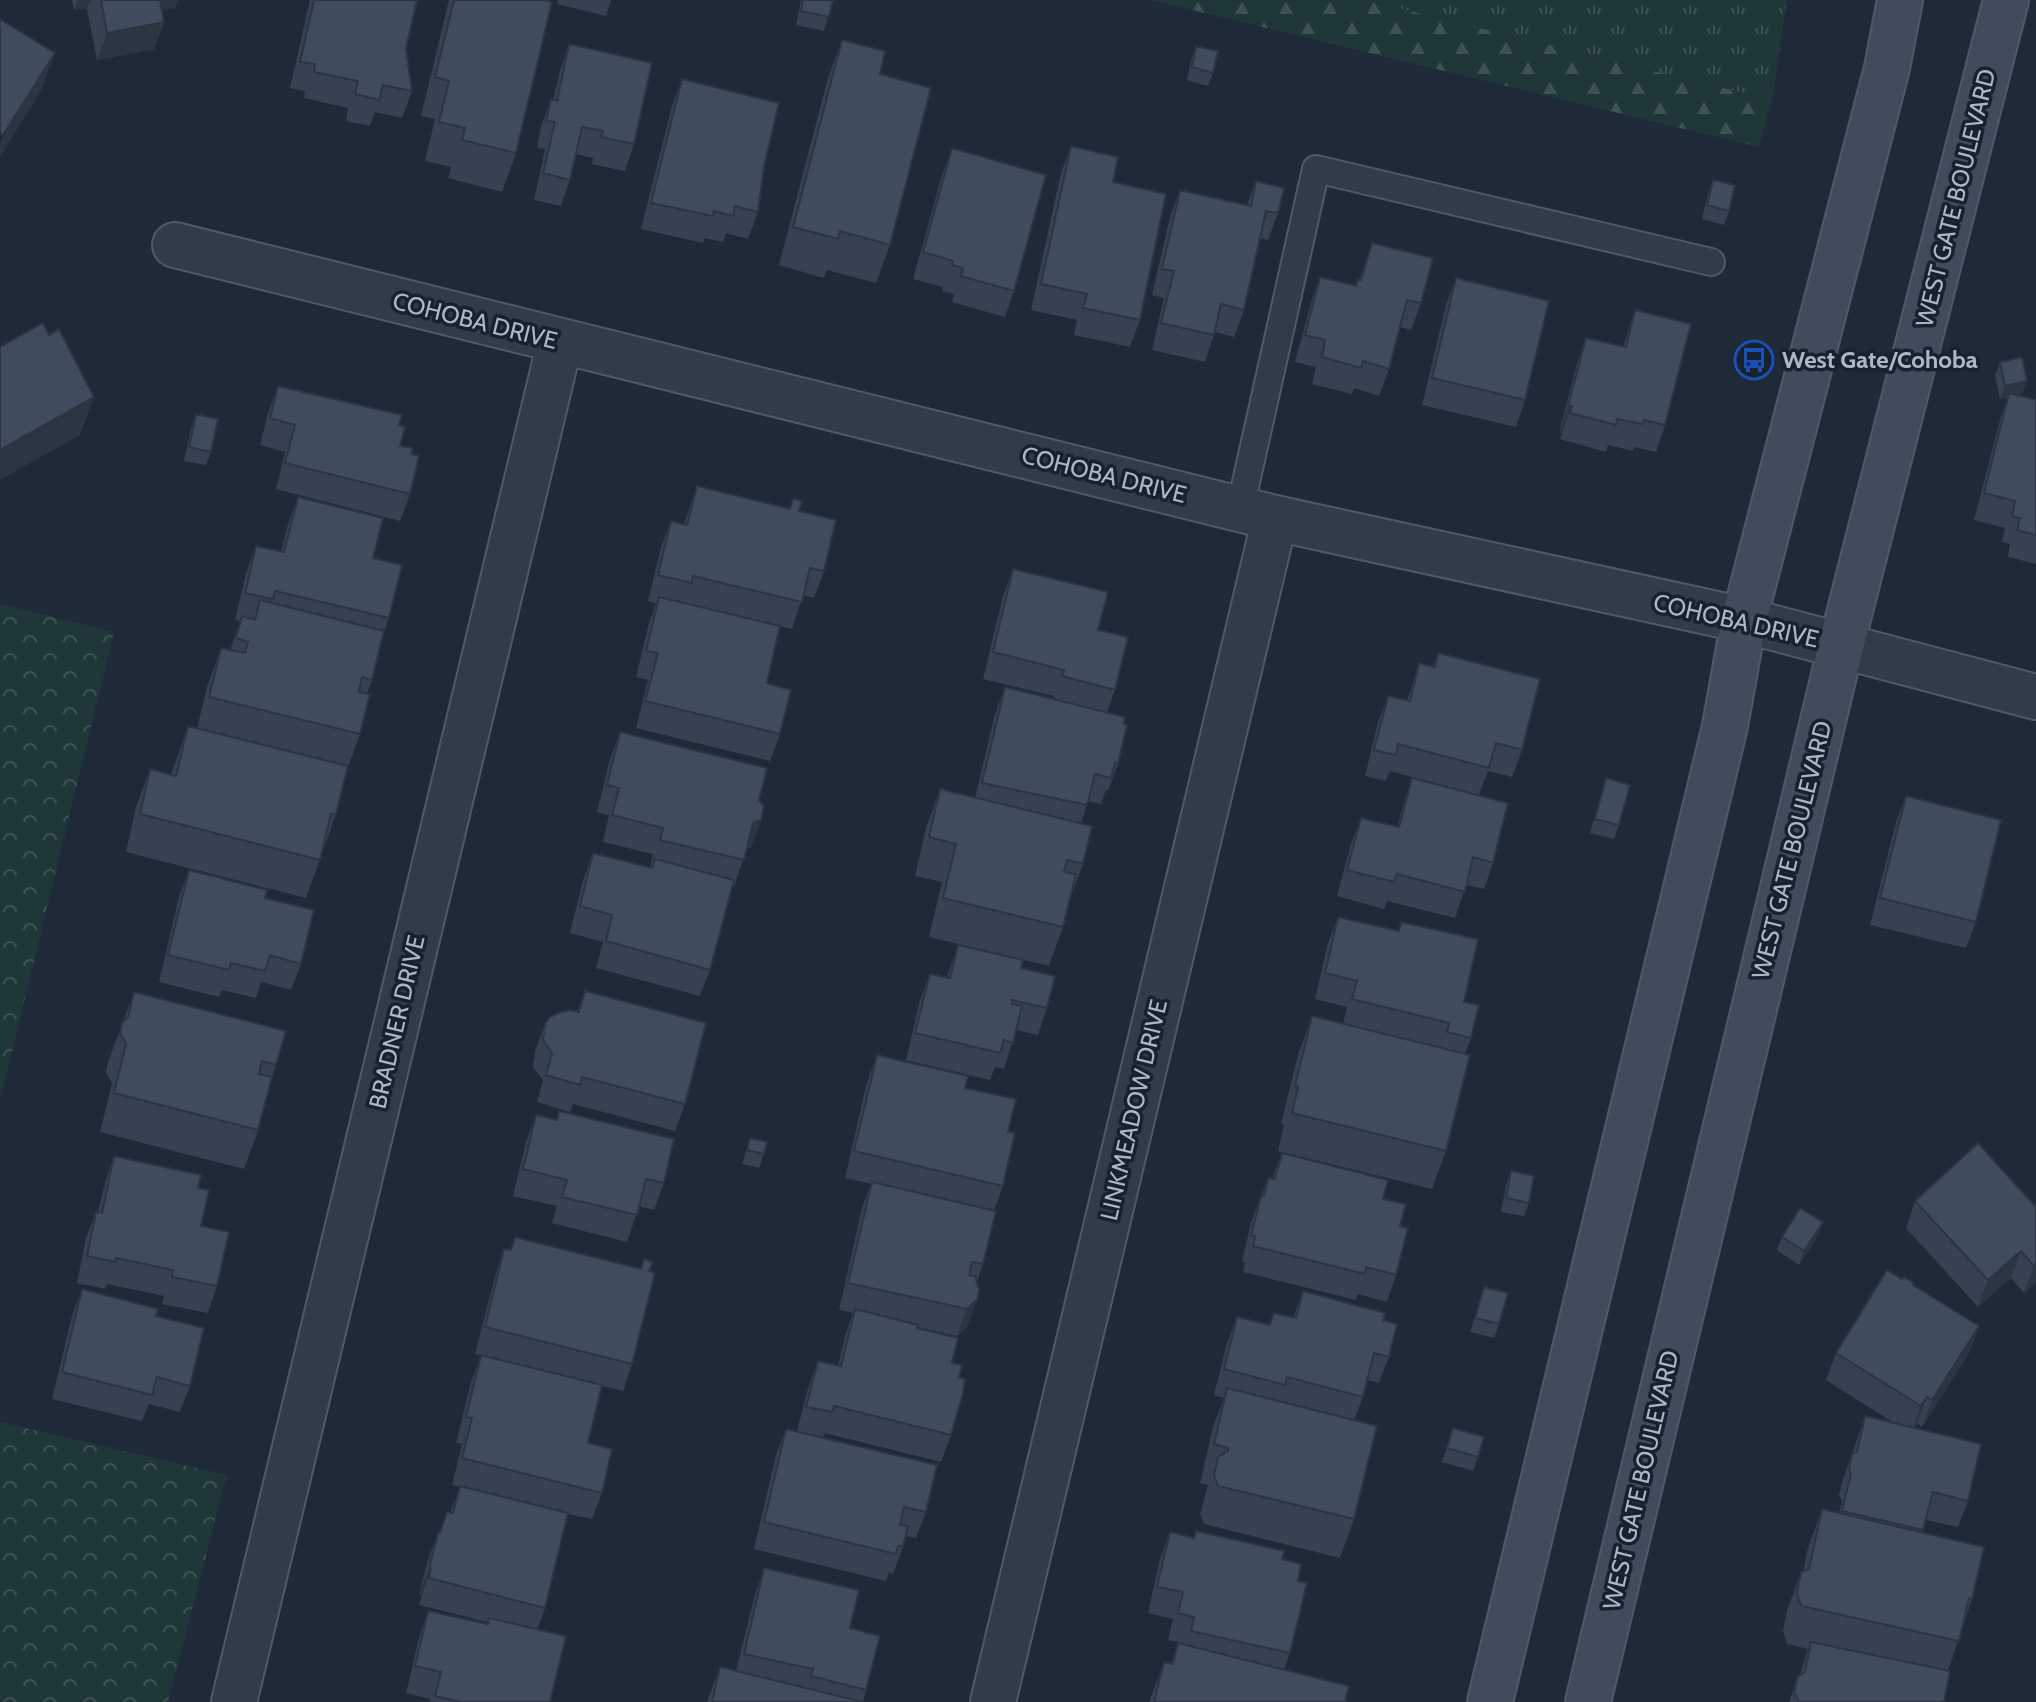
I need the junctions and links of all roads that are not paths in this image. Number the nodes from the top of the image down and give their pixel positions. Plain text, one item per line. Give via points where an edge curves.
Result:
1 (1900, 0) edge
2 (2006, 0) edge
3 (175, 245) dead end
4 (1711, 262) dead end
5 (560, 342) junction
6 (1258, 513) junction
7 (1744, 620) junction
8 (1841, 646) junction
9 (2036, 697) edge
10 (234, 1702) edge
11 (993, 1702) edge
12 (1490, 1702) edge
13 (1588, 1702) edge

1 - 7 main road
2 - 8 main road, WEST GATE BOULEVARD
3 - 5 street, COHOBA DRIVE
4 - 6 lane via 1316,169
5 - 6 street, COHOBA DRIVE
5 - 10 street, BRADNER DRIVE
6 - 7 street, COHOBA DRIVE
6 - 11 street, LINKMEADOW DRIVE
7 - 8 street, COHOBA DRIVE
7 - 12 main road via 1721,742
8 - 9 street, COHOBA DRIVE
8 - 13 main road, WEST GATE BOULEVARD

